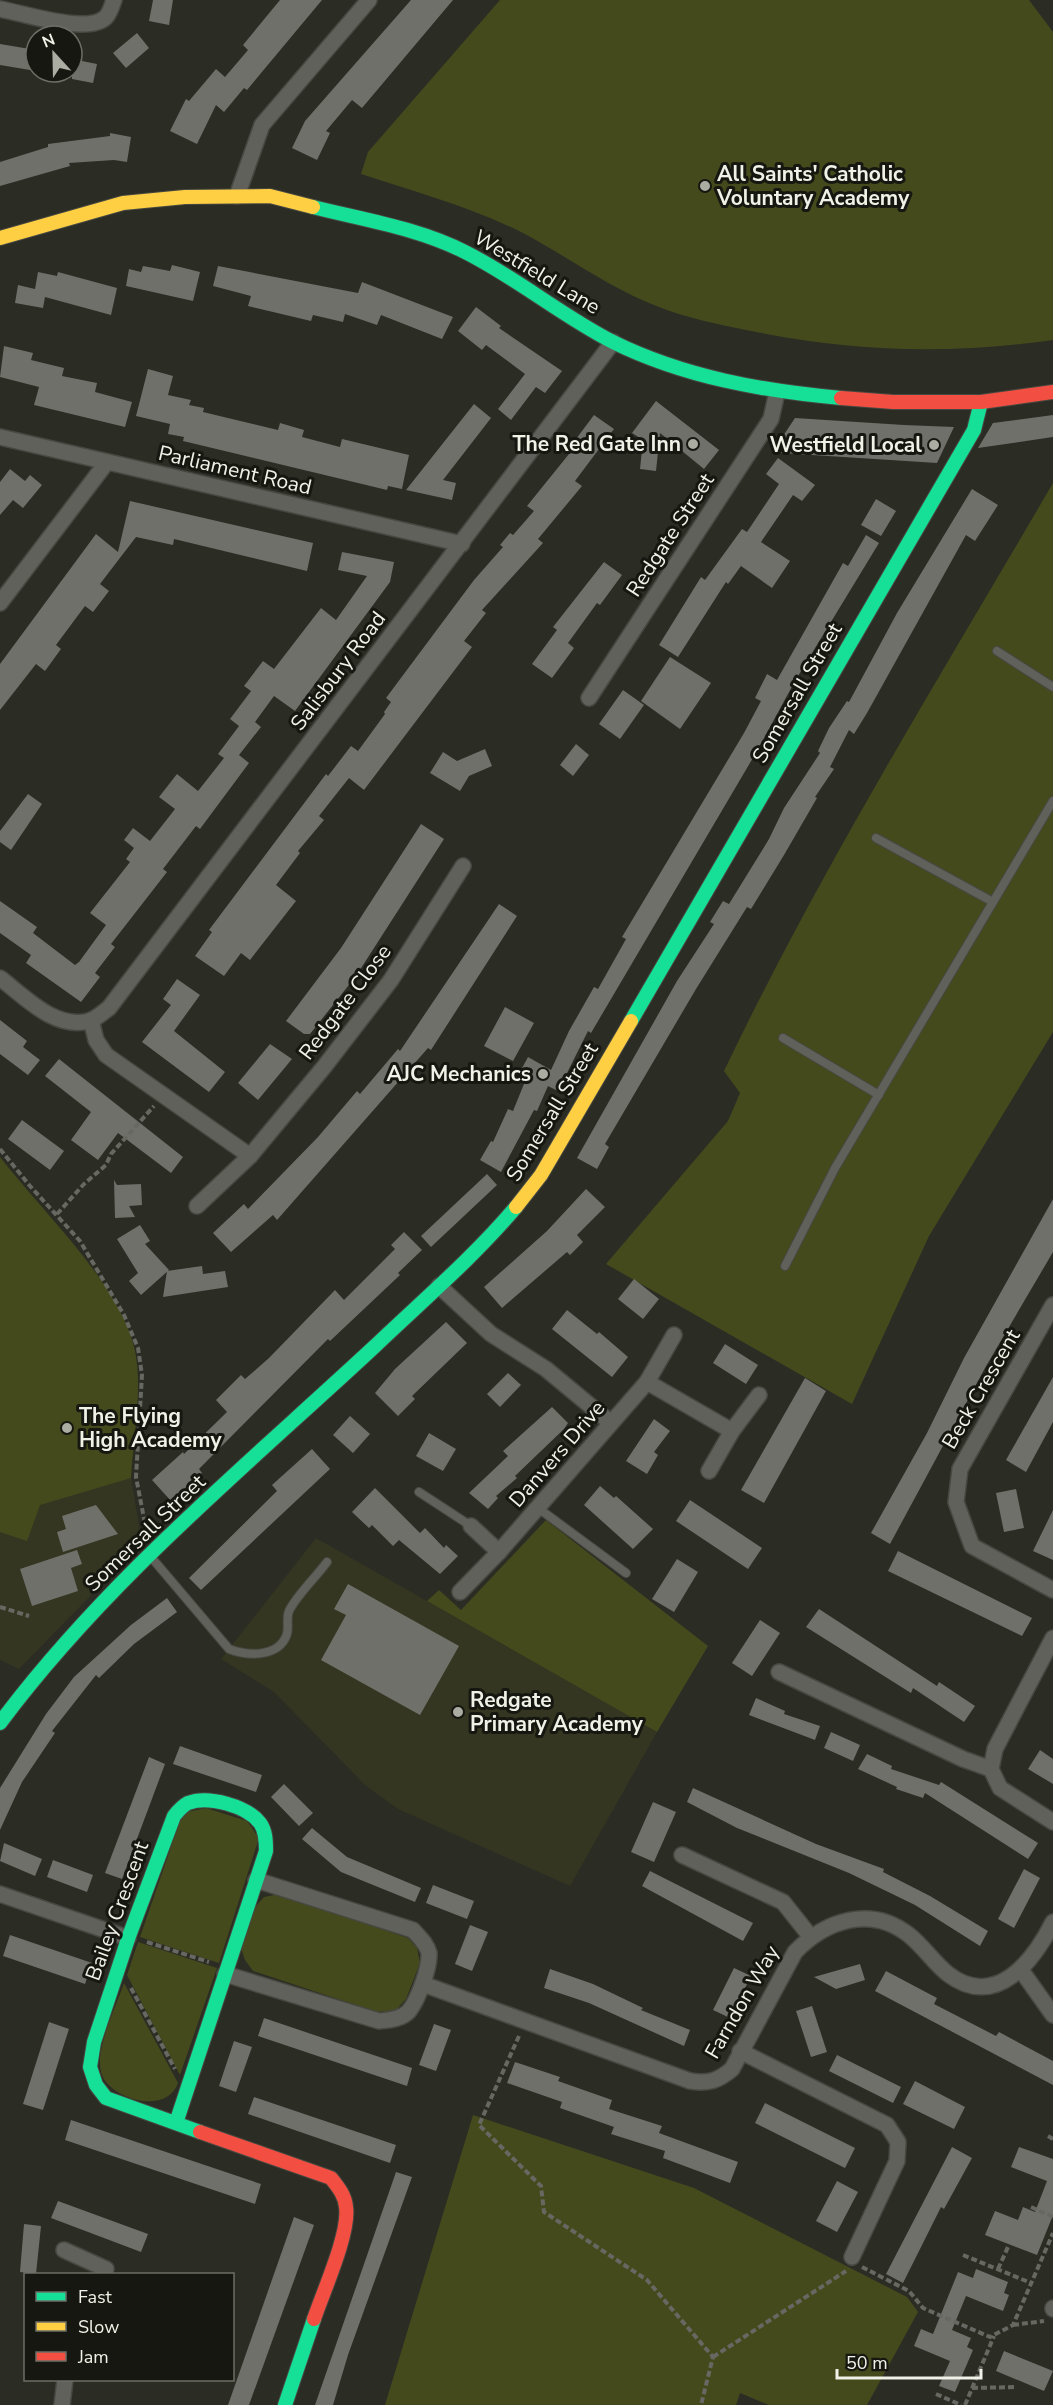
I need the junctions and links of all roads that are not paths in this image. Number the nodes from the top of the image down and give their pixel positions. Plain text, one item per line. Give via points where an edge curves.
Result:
1 (114, 0) edge
2 (369, 0) edge
3 (0, 9) edge
4 (237, 196) junction
5 (0, 238) edge
6 (613, 342) junction
7 (777, 392) junction
8 (1053, 392) edge
9 (981, 402) junction
10 (0, 437) edge
11 (107, 462) junction
12 (462, 544) junction
13 (0, 603) edge
14 (997, 651) dead end
15 (1053, 687) edge
16 (589, 698) dead end
17 (1053, 801) edge
18 (876, 838) dead end
19 (463, 866) dead end
20 (993, 902) junction
21 (0, 978) edge
22 (92, 1020) junction
23 (783, 1038) dead end
24 (879, 1095) junction
25 (250, 1156) junction
26 (197, 1206) dead end
27 (785, 1266) dead end
28 (439, 1286) junction
29 (1053, 1305) edge
30 (674, 1335) dead end
31 (647, 1382) junction
32 (759, 1395) dead end
33 (611, 1423) junction
34 (732, 1431) junction
35 (709, 1471) dead end
36 (419, 1492) dead end
37 (538, 1508) junction
38 (471, 1526) joint
39 (499, 1552) junction
40 (152, 1554) junction
41 (327, 1563) dead end
42 (626, 1573) dead end
43 (1053, 1590) edge
44 (460, 1592) dead end
45 (1053, 1638) edge
46 (779, 1672) dead end
47 (0, 1723) edge
48 (991, 1769) junction
49 (1053, 1822) edge
50 (682, 1855) dead end
51 (256, 1880) junction
52 (0, 1894) edge
53 (1053, 1922) edge
54 (810, 1936) junction
55 (129, 1937) junction
56 (1021, 1970) junction
57 (226, 1971) junction
58 (423, 1984) junction
59 (1053, 2015) edge
60 (740, 2051) junction
61 (176, 2123) junction
62 (64, 2250) dead end
63 (86, 2259) junction
64 (851, 2259) road end
65 (106, 2269) dead end
66 (79, 2273) edge
67 (65, 2381) edge
68 (62, 2405) edge
69 (285, 2405) edge

1 - 3 street via 106,17 92,25
2 - 4 street via 262,125
4 - 5 street, Westfield Lane via 185,196 123,203
4 - 6 street, Westfield Lane via 270,196 417,233 465,252
6 - 7 street, Westfield Lane via 687,371
6 - 12 street, Salisbury Road
7 - 9 street, Westfield Lane via 893,402
7 - 16 street, Redgate Street via 771,419
8 - 9 street, Westfield Lane
9 - 28 street, Somersall Street via 974,430 541,1175 525,1198
10 - 11 street, Parliament Road
11 - 12 street, Parliament Road
11 - 13 street
12 - 22 street, Salisbury Road via 109,1008
14 - 15 lane
17 - 20 lane
18 - 20 lane
19 - 25 street, Redgate Close via 391,980
20 - 24 lane
21 - 22 street via 46,1013 71,1023
22 - 25 street via 96,1040 106,1055
23 - 24 lane
24 - 27 lane via 835,1168
25 - 26 street, Redgate Close
28 - 33 street via 491,1334 546,1369
28 - 40 street, Somersall Street
29 - 43 street, Beck Crescent via 960,1469 956,1502 972,1546
30 - 31 street, Danvers Drive
31 - 33 street, Danvers Drive
31 - 34 street
32 - 34 street
33 - 37 street, Danvers Drive
34 - 35 street
36 - 38 lane
37 - 39 street, Danvers Drive
37 - 42 lane
38 - 39 street
39 - 44 street, Danvers Drive
40 - 41 lane via 229,1649 243,1655 261,1654 277,1647 286,1635 288,1612
40 - 47 street, Somersall Street via 46,1661
45 - 48 street via 995,1749
46 - 48 street
48 - 49 street via 1000,1788
50 - 54 street via 783,1902
51 - 55 street, Bailey Crescent via 267,1838 260,1824 250,1814 206,1800 186,1804 174,1816
51 - 57 street, Bailey Crescent
51 - 58 street via 413,1930 429,1954
52 - 55 street
53 - 56 street, Farndon Way via 1039,1950
54 - 56 street, Farndon Way via 836,1922 859,1918 886,1921 908,1934 958,1980 981,1987 1002,1982
54 - 60 street, Farndon Way via 795,1952
55 - 61 street, Bailey Crescent via 94,2042 90,2067 106,2098
56 - 59 street
57 - 58 street via 379,2021 408,2012
57 - 61 street, Bailey Crescent
58 - 60 street, Farndon Way via 690,2081 705,2083 721,2078 732,2069
60 - 64 street via 887,2125 898,2142 897,2161
61 - 69 street, Bailey Crescent via 331,2178 344,2193 348,2205 346,2223
62 - 63 street
63 - 65 street
63 - 66 street
67 - 68 street

